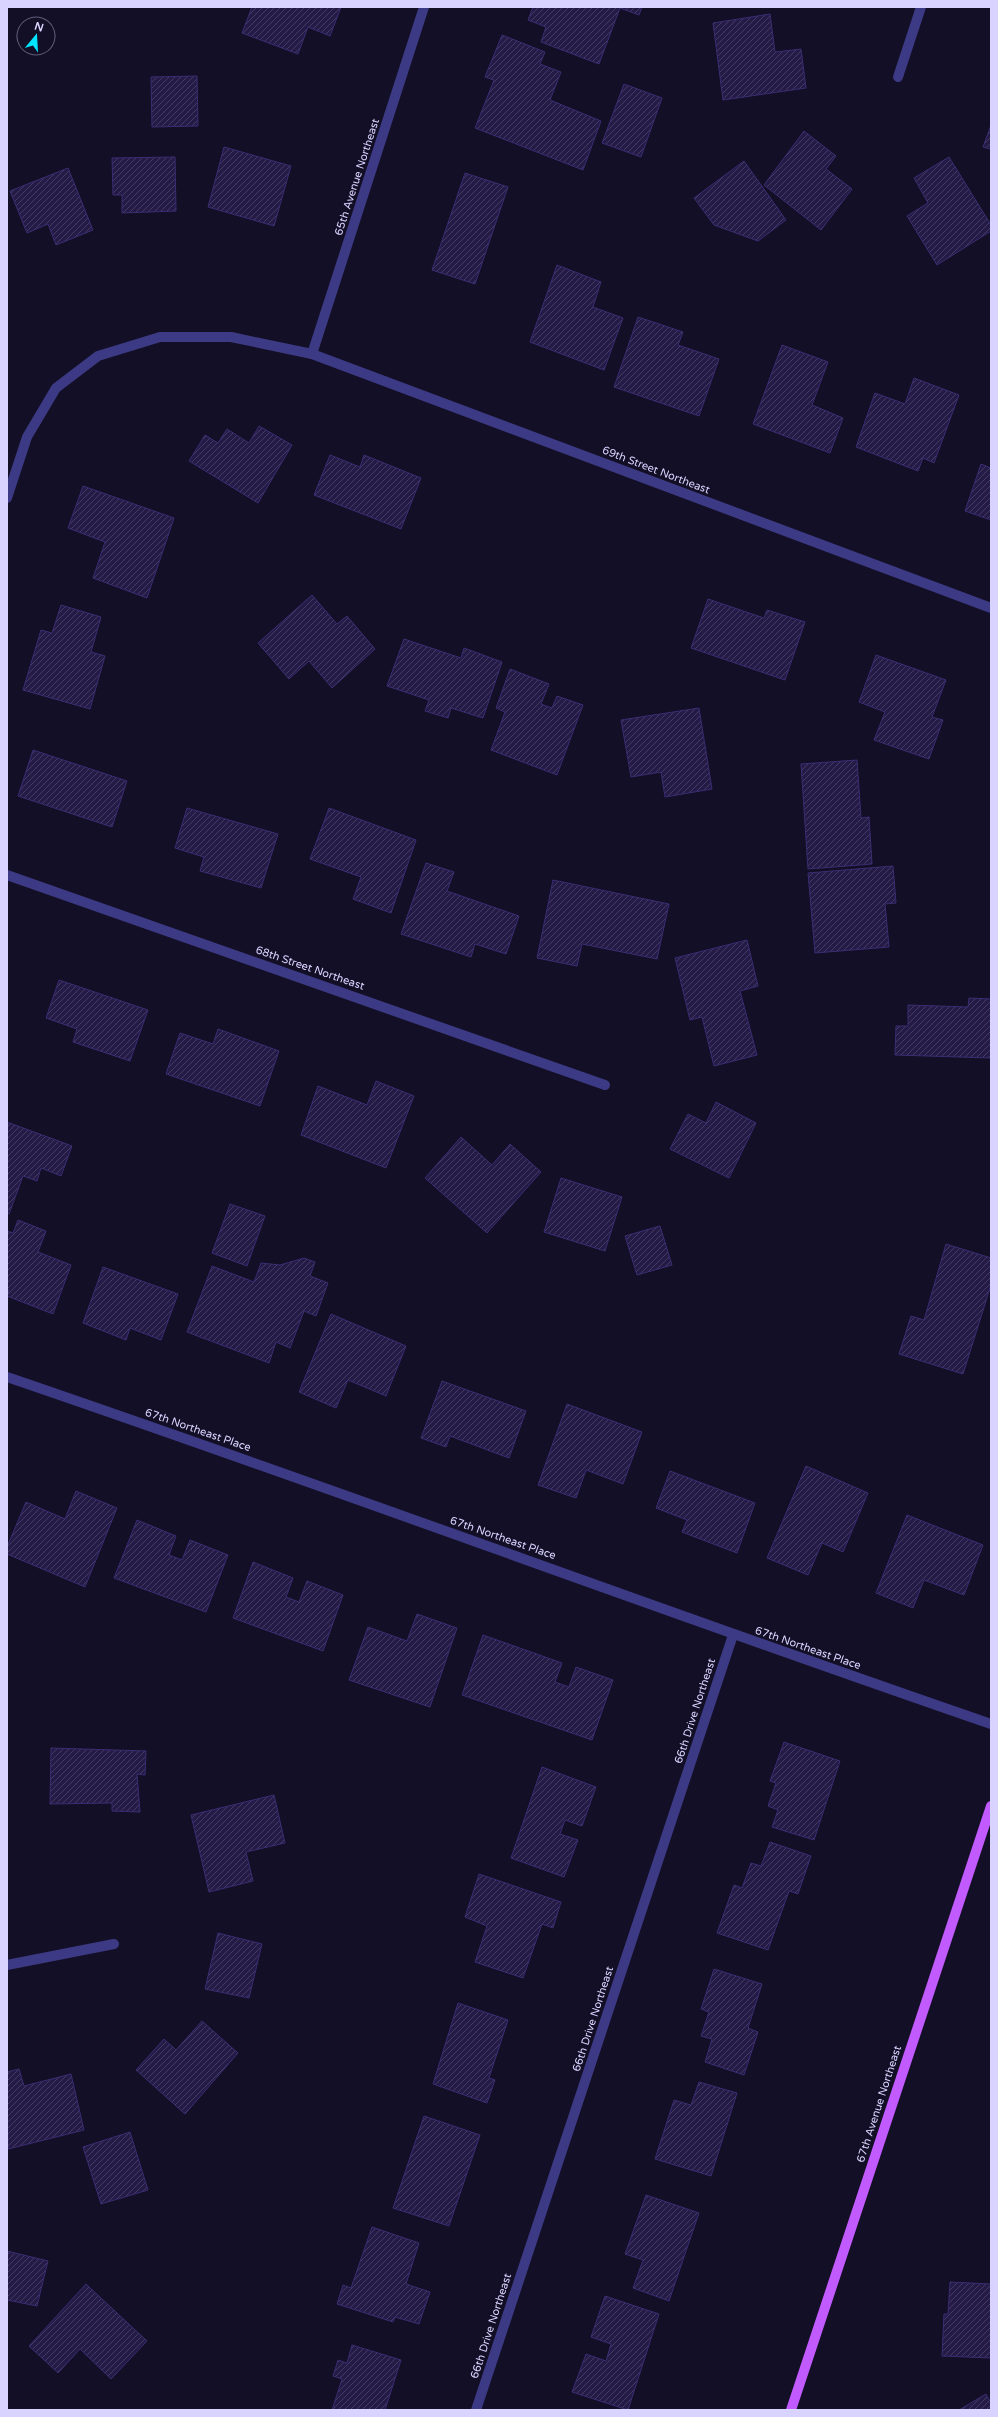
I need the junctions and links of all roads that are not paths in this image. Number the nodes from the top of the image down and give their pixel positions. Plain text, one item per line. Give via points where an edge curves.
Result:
1 (424, 7) edge
2 (921, 7) edge
3 (898, 77) dead end
4 (312, 354) junction
5 (7, 498) edge
6 (991, 608) edge
7 (7, 875) edge
8 (605, 1085) dead end
9 (7, 1377) edge
10 (733, 1635) junction
11 (991, 1724) edge
12 (991, 1806) edge
13 (114, 1944) dead end
14 (7, 1965) edge
15 (476, 2410) edge
16 (790, 2410) edge

1 - 4 street, 65th Avenue Northeast
2 - 3 street
4 - 5 street, 69th Street Northeast via 230,337 160,337 98,356 56,388 27,438
4 - 6 street, 69th Street Northeast
7 - 8 street, 68th Street Northeast
9 - 10 street, 67th Northeast Place via 572,1575
10 - 11 street, 67th Northeast Place
10 - 15 street, 66th Drive Northeast
12 - 16 main road, 67th Avenue Northeast
13 - 14 street

